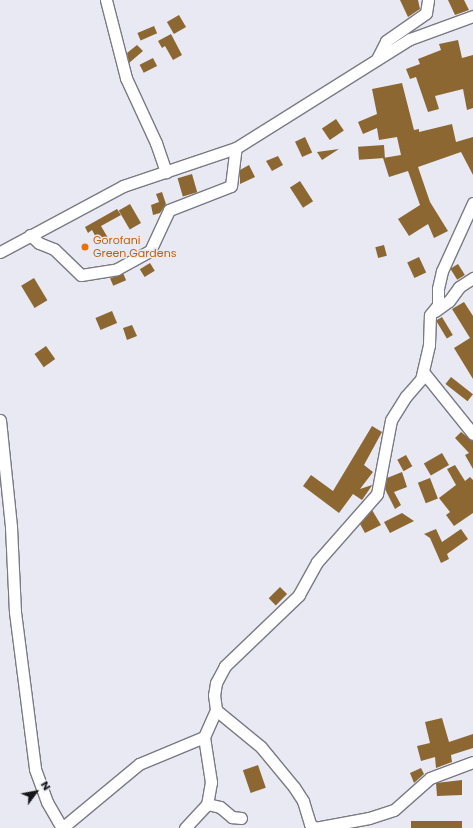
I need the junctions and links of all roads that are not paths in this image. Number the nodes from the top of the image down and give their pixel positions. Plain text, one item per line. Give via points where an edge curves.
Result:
1 (106, 0) edge
2 (428, 0) edge
3 (473, 16) edge
4 (377, 59) junction
5 (236, 148) junction
6 (166, 172) junction
7 (473, 203) edge
8 (30, 235) junction
9 (0, 252) edge
10 (473, 278) edge
11 (430, 315) junction
12 (425, 374) junction
13 (0, 420) edge
14 (473, 434) edge
15 (216, 710) junction
16 (204, 737) junction
17 (473, 762) edge
18 (207, 804) junction
19 (241, 818) dead end
20 (62, 828) edge
21 (185, 828) edge

1 - 6 street via 126,78 156,142
2 - 4 street via 426,13 386,41
3 - 4 street via 428,30
4 - 5 street
5 - 6 street
5 - 8 street via 231,186 169,210 150,251 117,269 81,275 54,249 39,243
6 - 8 street via 123,186
7 - 11 street via 447,256 438,289 438,305
8 - 9 street
10 - 11 street via 459,287 449,301
11 - 12 street
12 - 14 street
12 - 15 street via 391,420 386,435 377,494 317,562 299,595 223,669 215,688
13 - 20 street via 12,527 15,612 35,770 46,802
15 - 16 street
15 - 17 street via 261,747 294,787 303,801 310,824 315,828 369,818 394,810 430,778
16 - 18 street via 211,782
16 - 20 street via 139,764
18 - 19 street via 220,807 232,817
18 - 21 street

